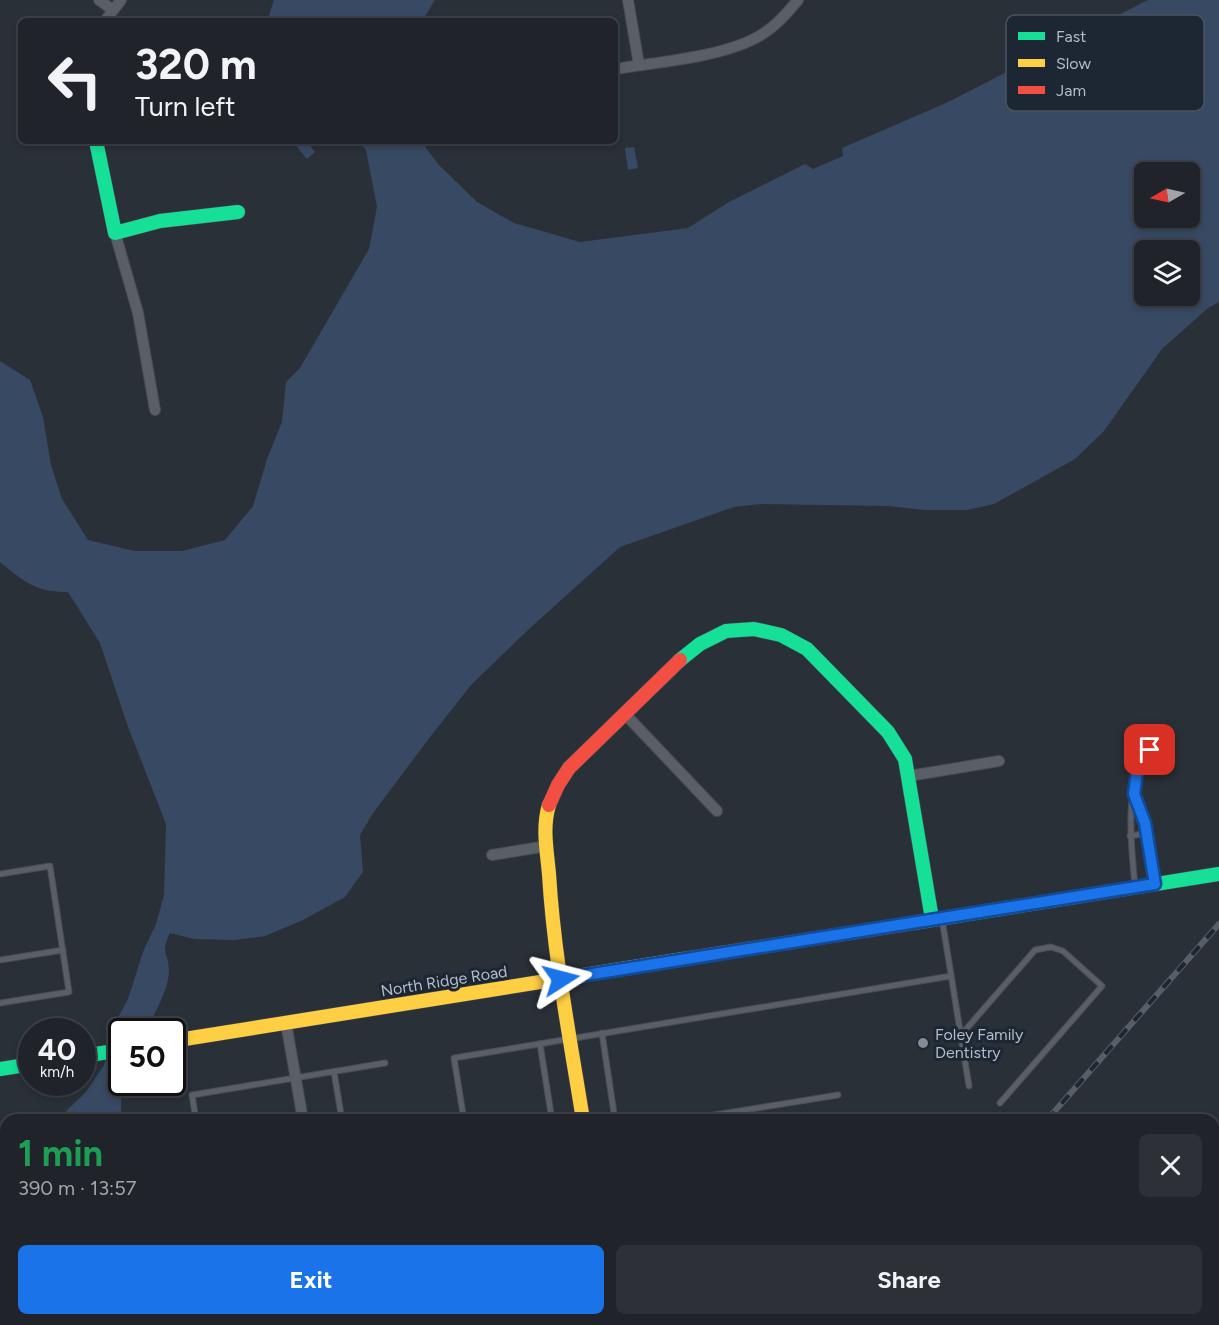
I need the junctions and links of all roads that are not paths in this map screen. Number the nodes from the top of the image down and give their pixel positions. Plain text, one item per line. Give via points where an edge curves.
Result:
1 (99, 0) edge
2 (121, 0) edge
3 (628, 0) edge
4 (798, 0) edge
5 (113, 10) junction
6 (107, 18) edge
7 (639, 65) junction
8 (618, 68) edge
9 (97, 144) edge
10 (238, 212) dead end
11 (115, 233) junction
12 (155, 410) dead end
13 (625, 714) junction
14 (1150, 750) dead end
15 (999, 761) dead end
16 (909, 776) junction
17 (1134, 794) junction
18 (717, 811) dead end
19 (1147, 833) junction
20 (1130, 836) junction
21 (547, 846) junction
22 (492, 855) dead end
23 (0, 874) edge
24 (1219, 874) edge
25 (1155, 884) junction
26 (1135, 887) junction
27 (937, 918) junction
28 (63, 950) junction
29 (0, 960) edge
30 (951, 976) junction
31 (561, 979) junction
32 (0, 1003) edge
33 (286, 1023) junction
34 (602, 1033) junction
35 (961, 1035) junction
36 (186, 1039) edge
37 (570, 1039) junction
38 (540, 1044) junction
39 (385, 1063) dead end
40 (18, 1066) edge
41 (0, 1069) edge
42 (334, 1072) junction
43 (296, 1078) junction
44 (969, 1086) dead end
45 (838, 1095) dead end
46 (1000, 1103) dead end
47 (195, 1114) edge
48 (302, 1114) edge
49 (341, 1114) edge
50 (463, 1114) edge
51 (552, 1114) edge
52 (582, 1114) edge
53 (614, 1114) edge
54 (720, 1114) edge

1 - 5 street
2 - 5 street
3 - 7 street
4 - 7 street via 772,28 740,46
5 - 6 street
7 - 8 street
9 - 11 street
10 - 11 street via 182,217
11 - 12 street via 138,314
13 - 16 street via 700,644 727,631 762,629 807,649 888,732 905,759
13 - 18 street
13 - 21 street via 559,781 547,815
14 - 17 lane via 1137,772
15 - 16 street
16 - 27 street
17 - 19 lane
17 - 20 lane
19 - 20 lane
19 - 25 lane
20 - 26 lane
21 - 22 street
21 - 31 street via 552,924
23 - 28 lane via 50,866
24 - 25 street, North Ridge Road
25 - 26 street, North Ridge Road
26 - 27 street, North Ridge Road
27 - 30 lane
27 - 31 street, North Ridge Road
28 - 29 lane
28 - 32 lane via 69,992
30 - 34 lane
30 - 35 lane
31 - 33 street, North Ridge Road
31 - 37 street
33 - 36 street, North Ridge Road
33 - 43 street
34 - 37 lane
34 - 53 lane
35 - 44 lane
35 - 46 lane via 1035,950 1051,947 1063,951 1102,986
37 - 38 lane
37 - 52 street
38 - 50 lane via 454,1058
38 - 51 lane
39 - 42 lane
40 - 41 street
42 - 43 lane
42 - 49 lane
43 - 47 lane via 192,1095
43 - 48 street
45 - 54 lane

